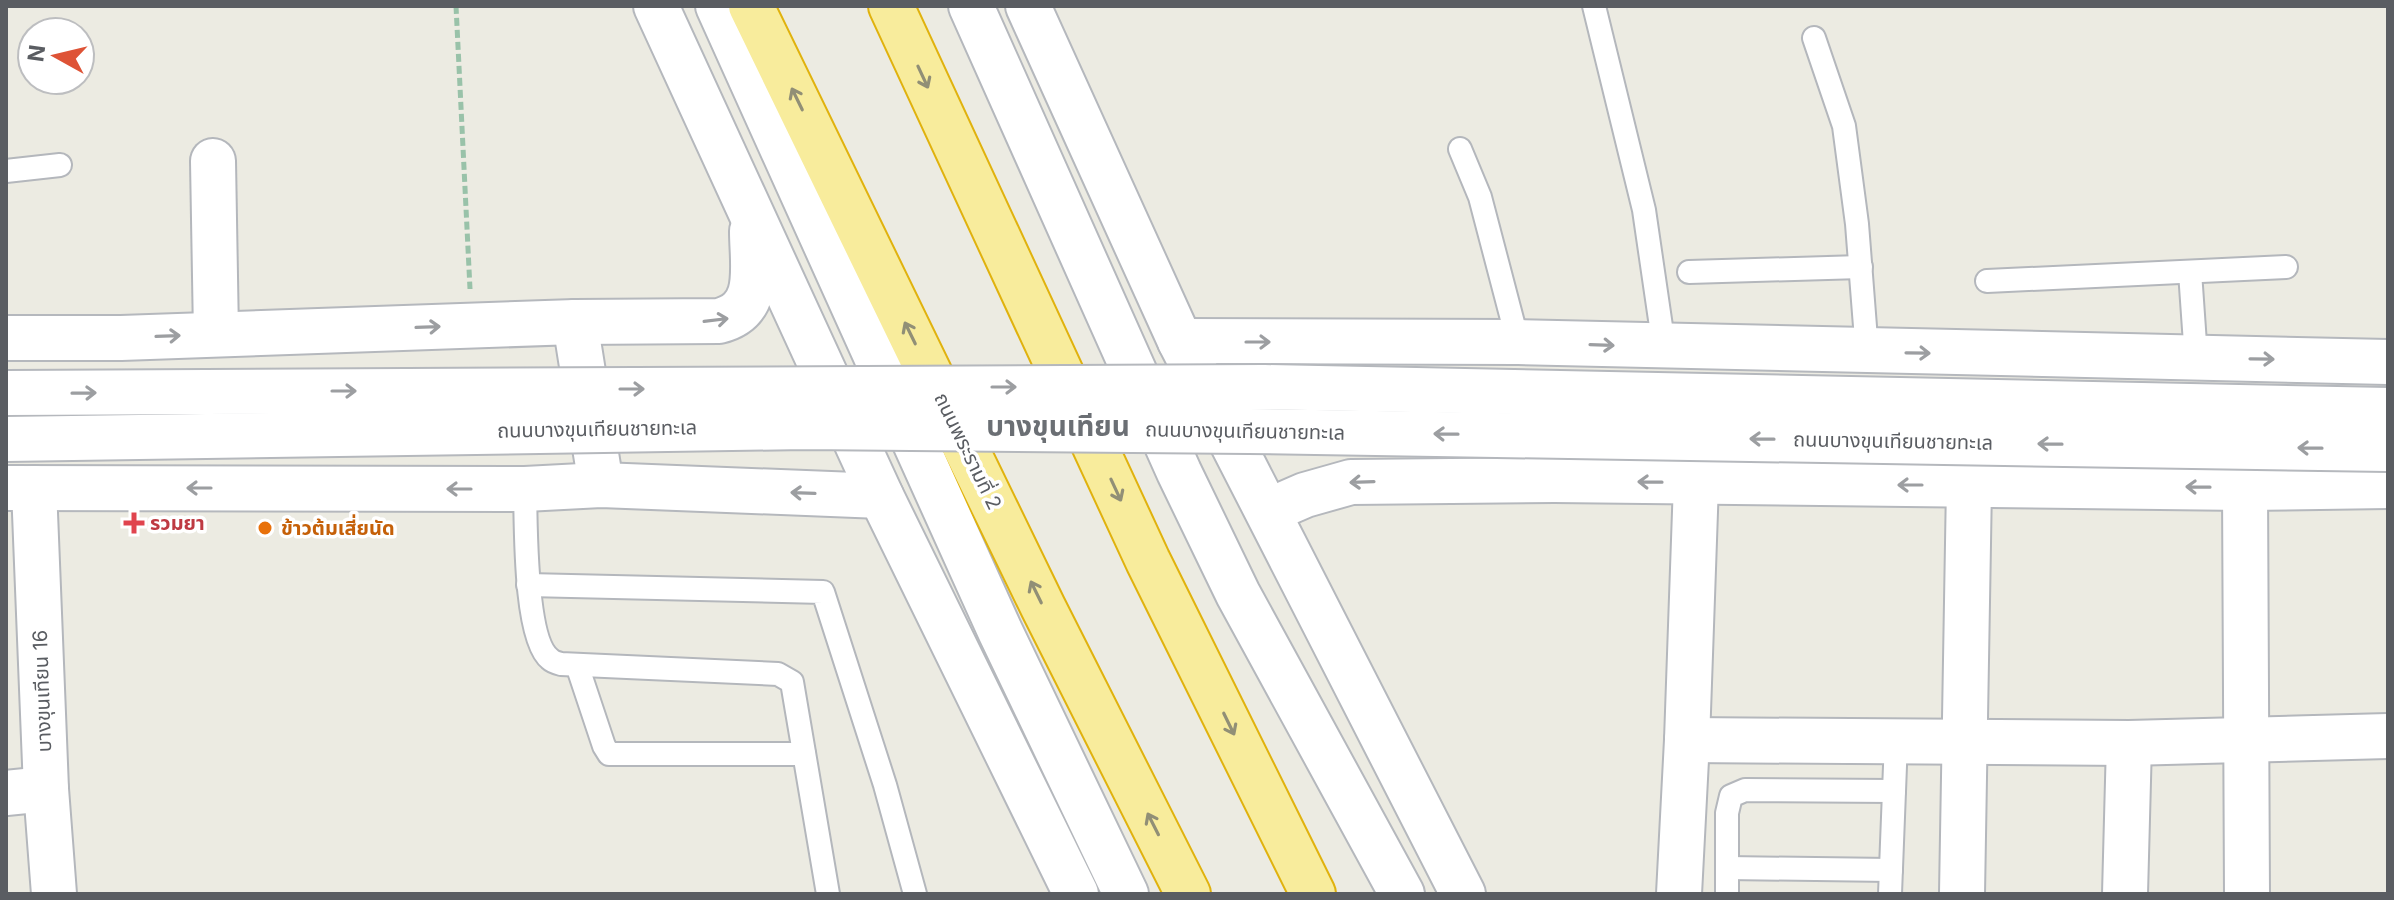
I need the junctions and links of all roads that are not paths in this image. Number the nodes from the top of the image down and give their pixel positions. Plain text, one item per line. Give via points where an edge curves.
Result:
1 (656, 6) edge
2 (718, 6) edge
3 (751, 6) edge
4 (891, 6) edge
5 (971, 6) edge
6 (1028, 6) edge
7 (1594, 6) edge
8 (1814, 38) dead end
9 (1460, 149) dead end
10 (213, 161) dead end
11 (60, 165) dead end
12 (6, 171) edge
13 (753, 220) junction
14 (1861, 267) junction
15 (2286, 267) dead end
16 (1689, 272) dead end
17 (2190, 272) junction
18 (1987, 281) dead end
19 (575, 322) junction
20 (216, 334) junction
21 (6, 338) edge
22 (1180, 341) junction
23 (1539, 343) junction
24 (1664, 347) junction
25 (1867, 352) junction
26 (2196, 358) junction
27 (2388, 362) edge
28 (6, 393) edge
29 (2388, 410) edge
30 (6, 439) edge
31 (2388, 449) edge
32 (1554, 480) junction
33 (1696, 483) junction
34 (601, 485) junction
35 (1969, 485) junction
36 (2388, 486) edge
37 (20, 488) edge
38 (2245, 488) junction
39 (525, 489) junction
40 (881, 496) junction
41 (1268, 511) junction
42 (528, 585) junction
43 (577, 665) junction
44 (2388, 736) edge
45 (1687, 740) junction
46 (1896, 740) junction
47 (2247, 741) junction
48 (1964, 742) junction
49 (2129, 743) junction
50 (804, 754) junction
51 (26, 791) edge
52 (1894, 791) junction
53 (1727, 868) junction
54 (1891, 870) junction
55 (54, 894) edge
56 (828, 894) edge
57 (915, 894) edge
58 (1076, 894) edge
59 (1126, 894) edge
60 (1188, 894) edge
61 (1313, 894) edge
62 (1402, 894) edge
63 (1463, 894) edge
64 (1679, 894) edge
65 (1727, 894) edge
66 (1890, 894) edge
67 (1962, 894) edge
68 (2125, 894) edge
69 (2247, 894) edge

1 - 13 main road
2 - 59 main road, bridge via 1000,631
60 -> 3 highway, ถนนพระรามที่ 2
4 -> 61 highway via 1148,561
5 - 62 main road, bridge via 1238,594
6 - 22 main road
7 - 24 lane via 1644,210
8 - 14 lane via 1844,126
9 - 23 lane
10 - 20 main road
11 - 12 lane
19 -> 13 main road via 687,323 734,317 752,290
13 - 40 main road
14 - 16 lane
14 - 25 lane
15 - 17 lane
17 - 18 lane
17 - 26 lane
20 -> 19 main road
19 - 34 main road
21 -> 20 main road
22 -> 23 main road
22 - 41 main road
23 -> 24 main road
23 - 32 main road via 1507,415 1522,455
24 - 25 main road
25 -> 26 main road
26 -> 27 main road
28 -> 29 main road, ถนนบางขุนเทียนชายทะเล, bridge via 1264,387
31 -> 30 main road, ถนนบางขุนเทียนชายทะเล, bridge via 821,427
33 -> 32 main road
32 -> 41 main road via 1351,482
35 -> 33 main road
33 - 45 main road
34 - 39 main road
40 -> 34 main road
38 -> 35 main road
35 - 48 main road
36 - 38 main road
39 -> 37 main road
37 - 51 main road, บางขุนเทียน 16
38 - 47 main road
39 - 42 lane
40 - 58 main road
41 - 63 main road
42 - 43 lane via 548,659
42 - 57 lane via 823,592
43 - 50 lane via 609,754
43 - 50 lane via 786,676 792,682
44 - 47 main road
45 - 46 main road
45 - 64 main road
46 - 48 main road
46 - 52 lane
47 - 49 main road
47 - 69 main road
48 - 49 main road
48 - 67 main road
49 - 68 main road
50 - 56 lane
51 - 55 main road, บางขุนเทียน 16
52 - 53 lane via 1745,790 1731,796
52 - 54 lane
53 - 54 lane
53 - 65 lane
54 - 66 lane

